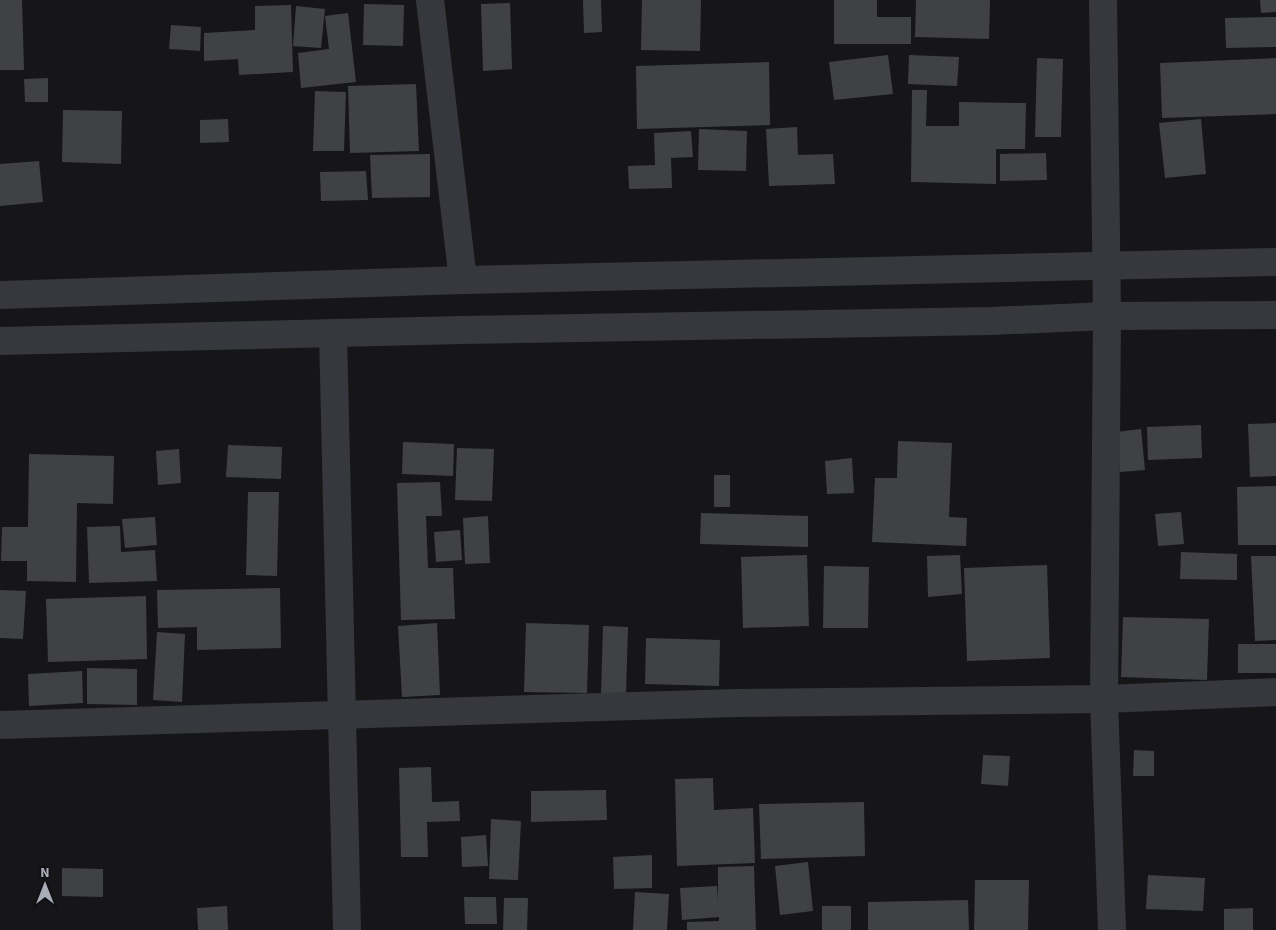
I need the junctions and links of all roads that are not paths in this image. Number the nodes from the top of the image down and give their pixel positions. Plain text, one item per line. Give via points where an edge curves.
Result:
1 (430, 0) edge
2 (1103, 0) edge
3 (1276, 262) edge
4 (1106, 266) junction
5 (463, 280) junction
6 (0, 295) edge
7 (1276, 315) edge
8 (1107, 316) junction
9 (334, 333) junction
10 (0, 341) edge
11 (1276, 692) edge
12 (1104, 699) junction
13 (342, 715) junction
14 (0, 725) edge
15 (347, 930) edge
16 (1112, 930) edge

1 - 5 street
2 - 4 street
3 - 4 street
4 - 5 street
4 - 8 street
5 - 6 street
7 - 8 street
8 - 9 street
8 - 12 street
9 - 10 street
9 - 13 street
11 - 12 street
12 - 13 street via 736,703
12 - 16 street
13 - 14 street
13 - 15 street

